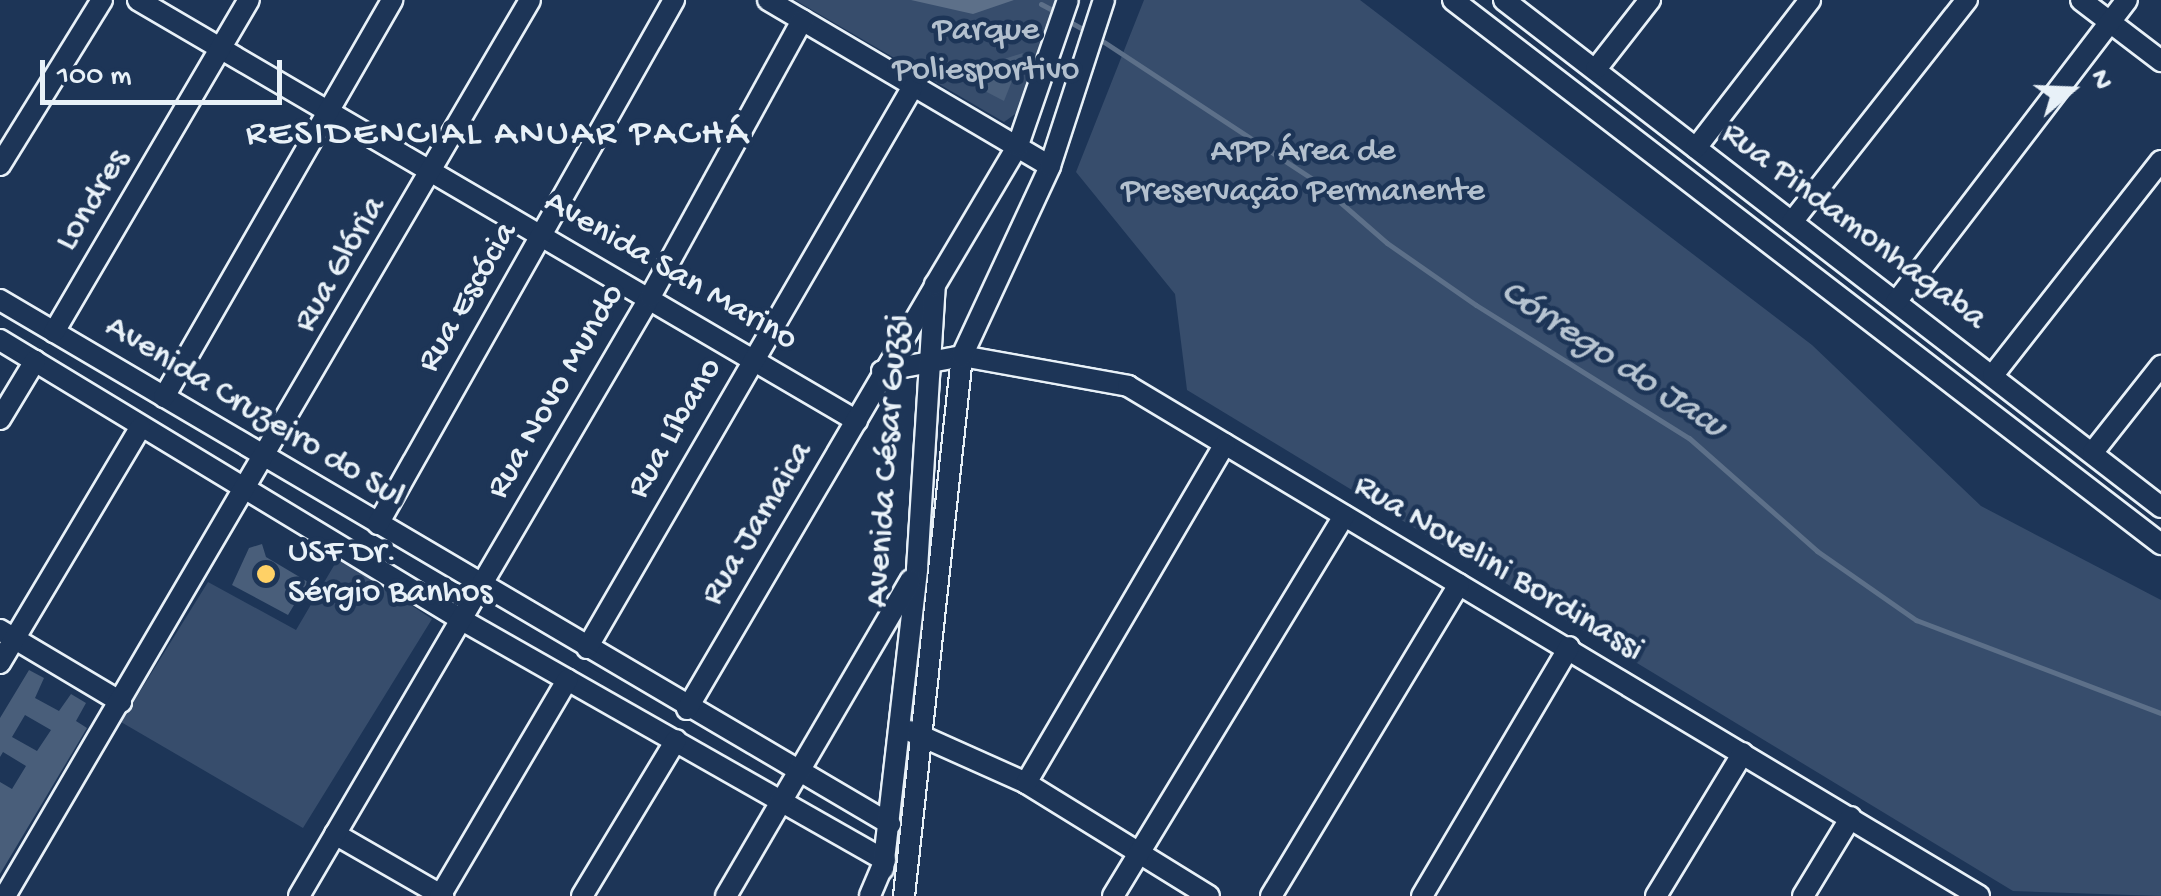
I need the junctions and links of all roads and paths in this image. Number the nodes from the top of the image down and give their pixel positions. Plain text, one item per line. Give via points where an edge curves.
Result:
1 (102, 0) edge
2 (138, 0) edge
3 (249, 0) edge
4 (392, 0) edge
5 (530, 0) edge
6 (674, 0) edge
7 (768, 0) edge
8 (1068, 0) edge
9 (1104, 0) edge
10 (1453, 0) edge
11 (1504, 0) edge
12 (1650, 0) edge
13 (1810, 0) edge
14 (1967, 0) edge
15 (2080, 0) edge
16 (2127, 0) edge
17 (802, 20) junction
18 (2110, 24) junction
19 (222, 48) junction
20 (2161, 61) edge
21 (1596, 69) junction
22 (912, 88) junction
23 (331, 109) junction
24 (1018, 145) junction
25 (1696, 148) junction
26 (2161, 161) edge
27 (0, 165) edge
28 (1050, 166) junction
29 (433, 172) junction
30 (1792, 222) junction
31 (542, 235) junction
32 (935, 285) junction
33 (650, 297) junction
34 (0, 300) edge
35 (1896, 302) junction
36 (931, 321) junction
37 (972, 331) junction
38 (54, 332) junction
39 (0, 340) edge
40 (962, 356) junction
41 (755, 358) junction
42 (34, 361) junction
43 (929, 363) junction
44 (2161, 366) edge
45 (882, 371) junction
46 (1993, 375) junction
47 (164, 397) junction
48 (0, 420) edge
49 (856, 421) junction
50 (140, 428) junction
51 (1225, 444) junction
52 (2093, 452) junction
53 (266, 458) junction
54 (248, 489) junction
55 (2161, 507) edge
56 (1344, 516) junction
57 (378, 524) junction
58 (2161, 544) edge
59 (917, 569) junction
60 (1459, 584) junction
61 (482, 585) junction
62 (462, 620) junction
63 (7, 634) edge
64 (1568, 647) junction
65 (587, 648) junction
66 (0, 663) edge
67 (567, 680) junction
68 (120, 702) junction
69 (687, 709) junction
70 (898, 728) junction
71 (921, 734) junction
72 (676, 740) junction
73 (1743, 753) junction
74 (801, 774) junction
75 (1026, 783) junction
76 (777, 804) junction
77 (1851, 817) junction
78 (890, 824) junction
79 (335, 834) junction
80 (1140, 854) junction
81 (885, 860) junction
82 (1952, 890) edge
83 (5, 896) edge
84 (299, 896) edge
85 (441, 896) edge
86 (582, 896) edge
87 (726, 896) edge
88 (870, 896) edge
89 (879, 896) edge
90 (904, 896) edge
91 (1114, 896) edge
92 (1209, 896) edge
93 (1271, 896) edge
94 (1422, 896) edge
95 (1656, 896) edge
96 (1803, 896) edge
97 (1979, 896) edge

1 - 27 street
2 - 19 street, Avenida San Marino
3 - 19 street, Londres
4 - 23 street
5 - 29 street, Rua Glória
6 - 31 street, Rua Escócia
7 - 17 street
8 - 24 street, Avenida César Guzzi
9 - 28 street, Avenida César Guzzi
10 - 58 street
11 - 21 street, Rua Pindamonhagaba
12 - 21 street
13 - 25 street
14 - 30 street
15 - 18 street
16 - 18 street
17 - 22 street
17 - 33 street, Rua Novo Mundo
18 - 20 street
18 - 35 street
19 - 23 street, Avenida San Marino
19 - 38 street, Londres
21 - 25 street, Rua Pindamonhagaba
22 - 24 street
22 - 41 street, Rua Líbano
23 - 29 street, Avenida San Marino
23 - 47 street
24 - 28 street
24 - 32 street, Avenida César Guzzi
25 - 30 street, Rua Pindamonhagaba
26 - 46 street
28 - 37 street, Avenida César Guzzi
29 - 31 street, Avenida San Marino
29 - 53 street, Rua Glória
30 - 35 street, Rua Pindamonhagaba
31 - 33 street, Avenida San Marino
31 - 57 street, Rua Escócia
32 - 36 street, Avenida César Guzzi
32 - 45 street, Rua Jamaica
33 - 41 street, Avenida San Marino
33 - 61 street, Rua Novo Mundo
34 - 38 street, Avenida Cruzeiro do Sul
35 - 46 street, Rua Pindamonhagaba
36 - 37 street via 943,339
36 - 43 street, Avenida César Guzzi
37 - 40 street, Avenida César Guzzi
38 - 47 street, Avenida Cruzeiro do Sul
39 - 42 street, Avenida Cruzeiro do Sul
40 - 43 street
40 - 51 street, Rua Novelini Bordinassi via 1128,386
40 - 71 street, Avenida César Guzzi
41 - 49 street, Avenida San Marino
41 - 65 street, Rua Líbano
42 - 48 street
42 - 50 street, Avenida Cruzeiro do Sul
43 - 45 street
43 - 59 street, Avenida César Guzzi
44 - 52 street
45 - 49 street, Rua Jamaica
46 - 52 street, Rua Pindamonhagaba
47 - 53 street, Avenida Cruzeiro do Sul
49 - 69 street, Rua Jamaica
50 - 54 street, Avenida Cruzeiro do Sul
50 - 63 street
51 - 56 street, Rua Novelini Bordinassi
51 - 75 street
52 - 55 street, Rua Pindamonhagaba
53 - 54 street, Rua Glória
53 - 57 street, Avenida Cruzeiro do Sul
54 - 62 street, Avenida Cruzeiro do Sul
54 - 68 street, Rua Glória
56 - 60 street, Rua Novelini Bordinassi
56 - 80 street
57 - 61 street, Avenida Cruzeiro do Sul
59 - 70 street, Avenida César Guzzi
59 - 74 street
60 - 64 street, Rua Novelini Bordinassi
60 - 93 street
61 - 62 street, Rua Novo Mundo
61 - 65 street, Avenida Cruzeiro do Sul
62 - 67 street, Avenida Cruzeiro do Sul
62 - 79 street, Rua Novo Mundo
63 - 66 street
63 - 68 street
64 - 73 street, Rua Novelini Bordinassi
64 - 94 street
65 - 69 street, Avenida Cruzeiro do Sul
67 - 72 street, Avenida Cruzeiro do Sul
67 - 85 street
68 - 83 street, Rua Glória
69 - 74 street, Avenida Cruzeiro do Sul
70 - 71 street
70 - 78 street, Avenida César Guzzi
71 - 75 street
71 - 90 street, Avenida César Guzzi
72 - 76 street, Avenida Cruzeiro do Sul
72 - 86 street
73 - 77 street, Rua Novelini Bordinassi
73 - 95 street
74 - 76 street
74 - 78 street, Avenida Cruzeiro do Sul
75 - 80 street
76 - 81 street, Avenida Cruzeiro do Sul
76 - 87 street
77 - 82 street, Rua Novelini Bordinassi
77 - 96 street
78 - 81 street, Avenida César Guzzi
79 - 84 street, Rua Novo Mundo
79 - 85 street
80 - 91 street
80 - 92 street
81 - 88 street
81 - 89 street, Avenida César Guzzi
82 - 97 street, Rua Novelini Bordinassi

